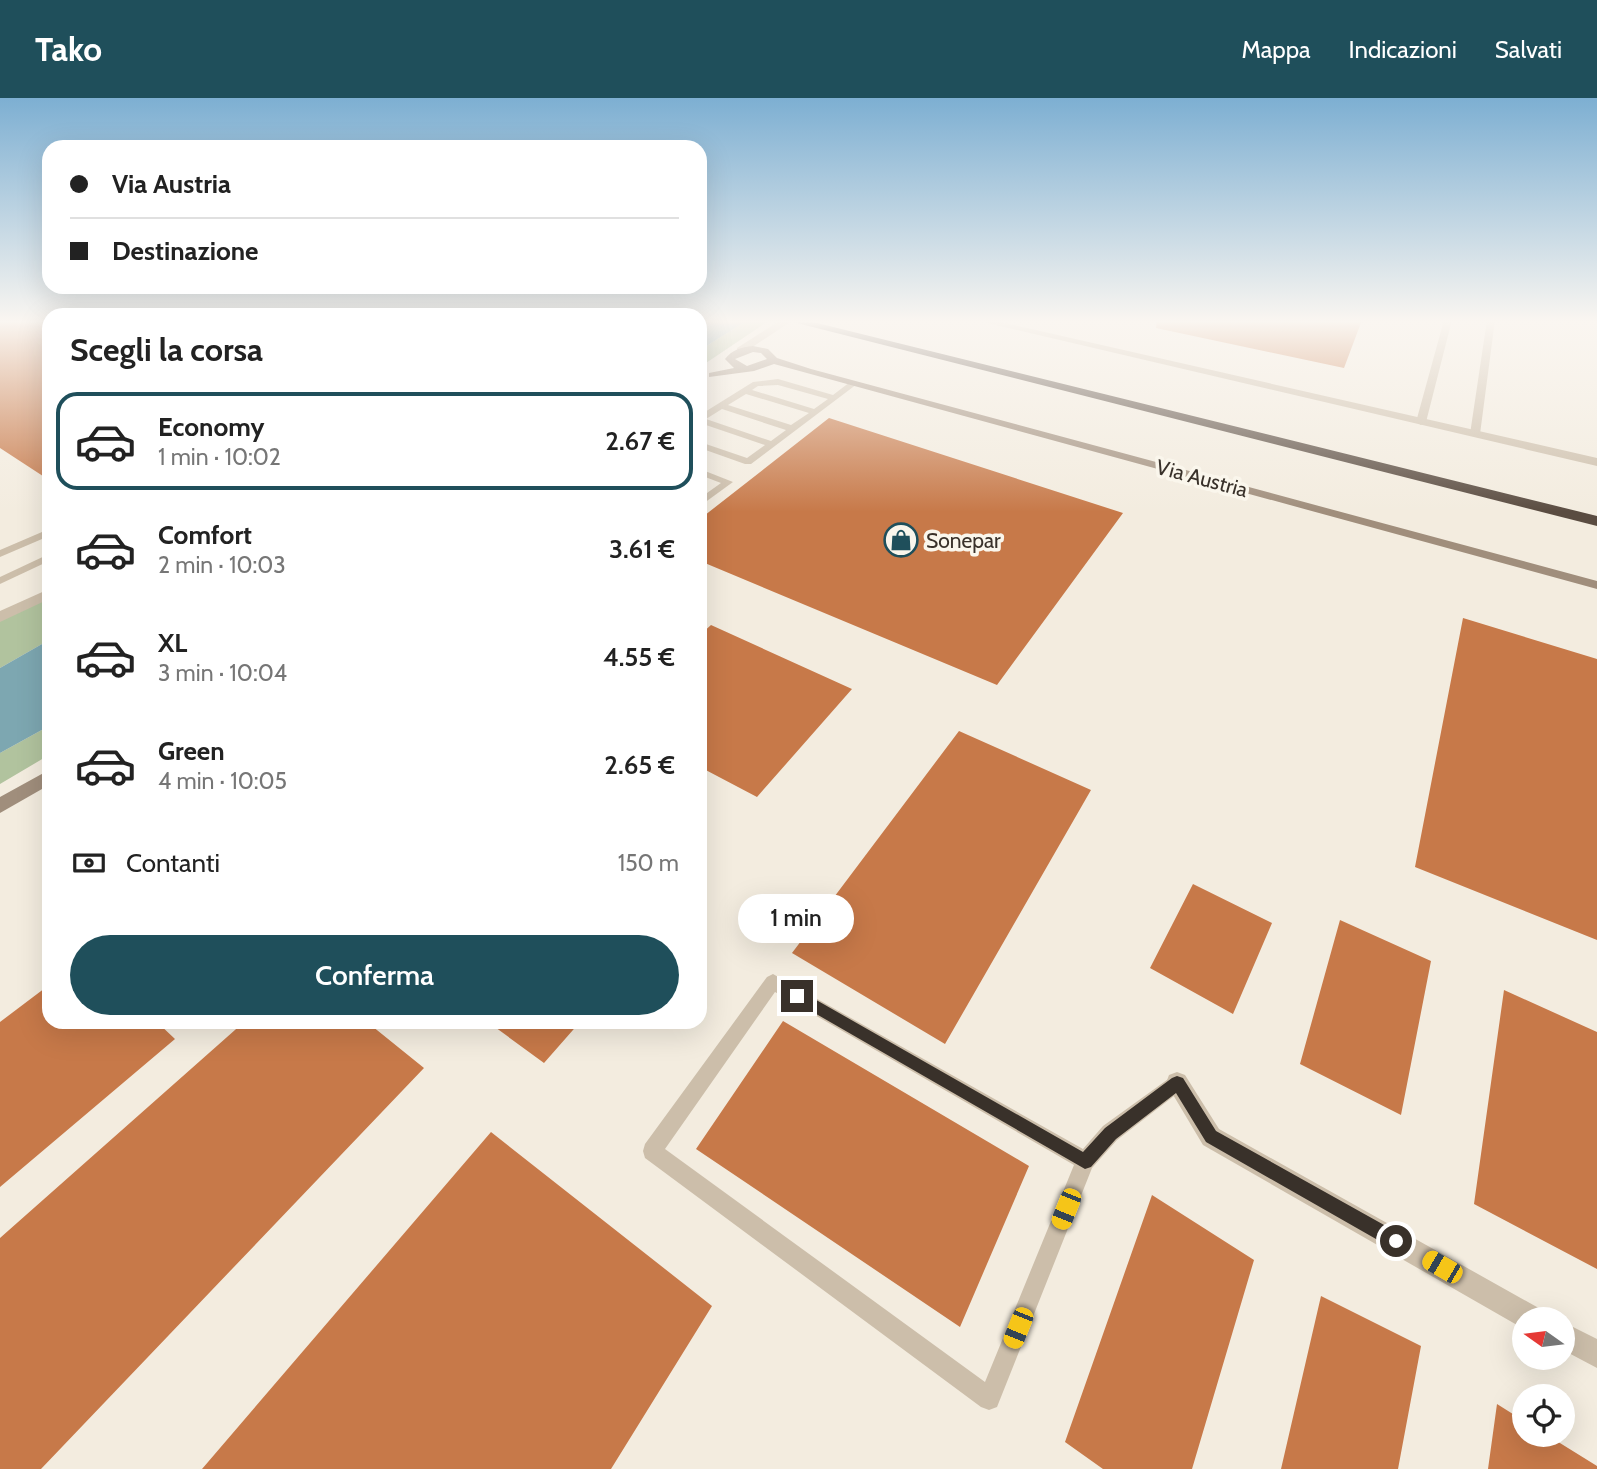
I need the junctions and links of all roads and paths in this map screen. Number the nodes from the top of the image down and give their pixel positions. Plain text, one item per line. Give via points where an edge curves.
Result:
1 (756, 384) edge
2 (785, 384) edge
3 (853, 384) joint
4 (1048, 384) edge
5 (1092, 384) edge
6 (1256, 384) edge
7 (1431, 384) edge
8 (1482, 384) edge
9 (745, 391) junction
10 (835, 398) junction
11 (721, 406) junction
12 (816, 412) junction
13 (707, 415) edge
14 (707, 422) edge
15 (1421, 422) junction
16 (793, 429) junction
17 (1475, 434) junction
18 (772, 444) junction
19 (707, 447) edge
20 (1597, 462) edge
21 (707, 474) edge
22 (707, 497) edge
23 (1597, 508) edge
24 (1597, 520) edge
25 (42, 534) edge
26 (0, 554) edge
27 (42, 561) edge
28 (0, 581) edge
29 (1597, 585) edge
30 (42, 596) edge
31 (0, 617) edge
32 (42, 781) edge
33 (0, 806) edge
34 (1177, 1083) joint
35 (1085, 1161) junction
36 (1512, 1307) edge
37 (1575, 1342) edge
38 (1597, 1354) edge

1 - 9 lane
2 - 10 lane
3 - 10 lane
3 - 29 street, Via Austria
4 - 24 highway
5 - 23 highway
6 - 15 street
7 - 15 lane
8 - 17 lane
9 - 11 lane
9 - 12 lane
10 - 12 lane
11 - 13 lane
11 - 16 lane
12 - 16 lane
14 - 18 lane
15 - 17 street
16 - 18 lane
17 - 20 street
18 - 19 lane via 748,462
21 - 22 lane via 729,482
25 - 26 lane
27 - 28 lane
30 - 31 street
32 - 33 street
34 - 35 lane via 1110,1133
34 - 36 street via 1211,1137
35 - 35 lane via 989,1399 652,1151 773,982
37 - 38 street

